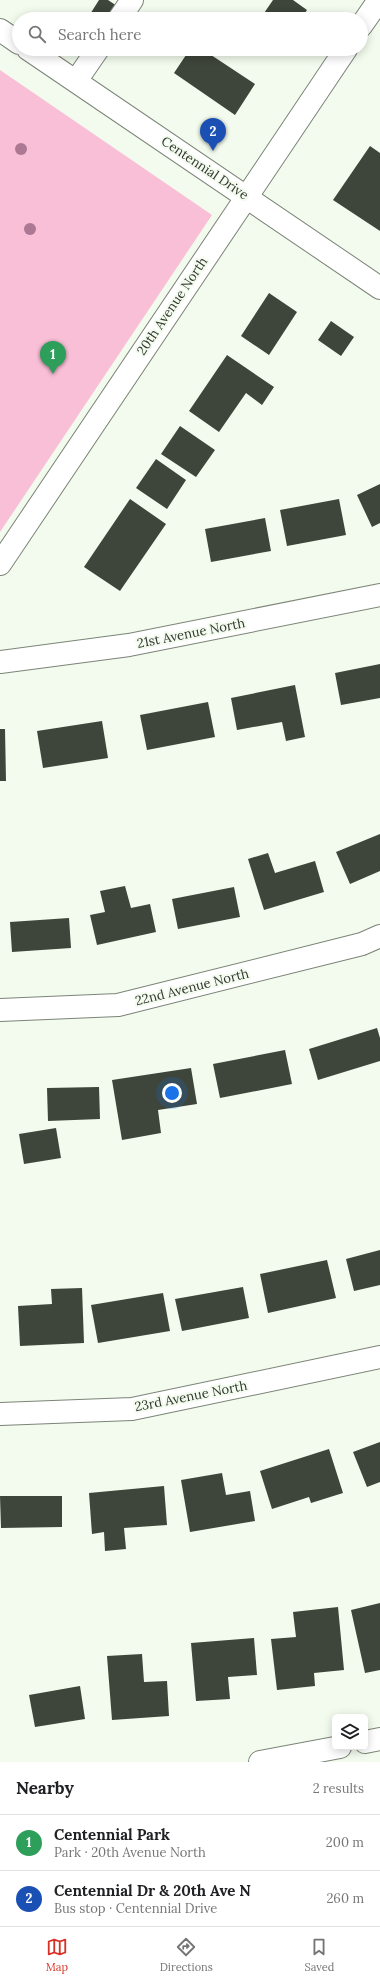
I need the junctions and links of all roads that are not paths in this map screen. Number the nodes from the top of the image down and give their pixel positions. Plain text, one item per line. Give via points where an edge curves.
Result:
1 (132, 0) edge
2 (379, 0) edge
3 (124, 12) edge
4 (368, 16) edge
5 (0, 30) edge
6 (12, 38) edge
7 (38, 56) edge
8 (93, 56) edge
9 (341, 56) edge
10 (76, 81) junction
11 (246, 196) junction
12 (380, 288) edge
13 (0, 564) edge
14 (380, 595) edge
15 (0, 662) edge
16 (380, 936) edge
17 (0, 1010) edge
18 (380, 1357) edge
19 (0, 1414) edge
20 (380, 1740) edge
21 (368, 1742) edge
22 (332, 1748) edge
23 (260, 1762) edge

1 - 3 street
2 - 4 street
5 - 6 street
7 - 10 street, Centennial Drive
8 - 10 street
9 - 11 street, 20th Avenue North
10 - 11 street, Centennial Drive
11 - 12 street, Centennial Drive
11 - 13 street, 20th Avenue North
14 - 15 street, 21st Avenue North via 129,645
16 - 17 street, 22nd Avenue North via 362,944 118,1005
18 - 19 street, 23rd Avenue North via 132,1409
20 - 21 street
22 - 23 street

